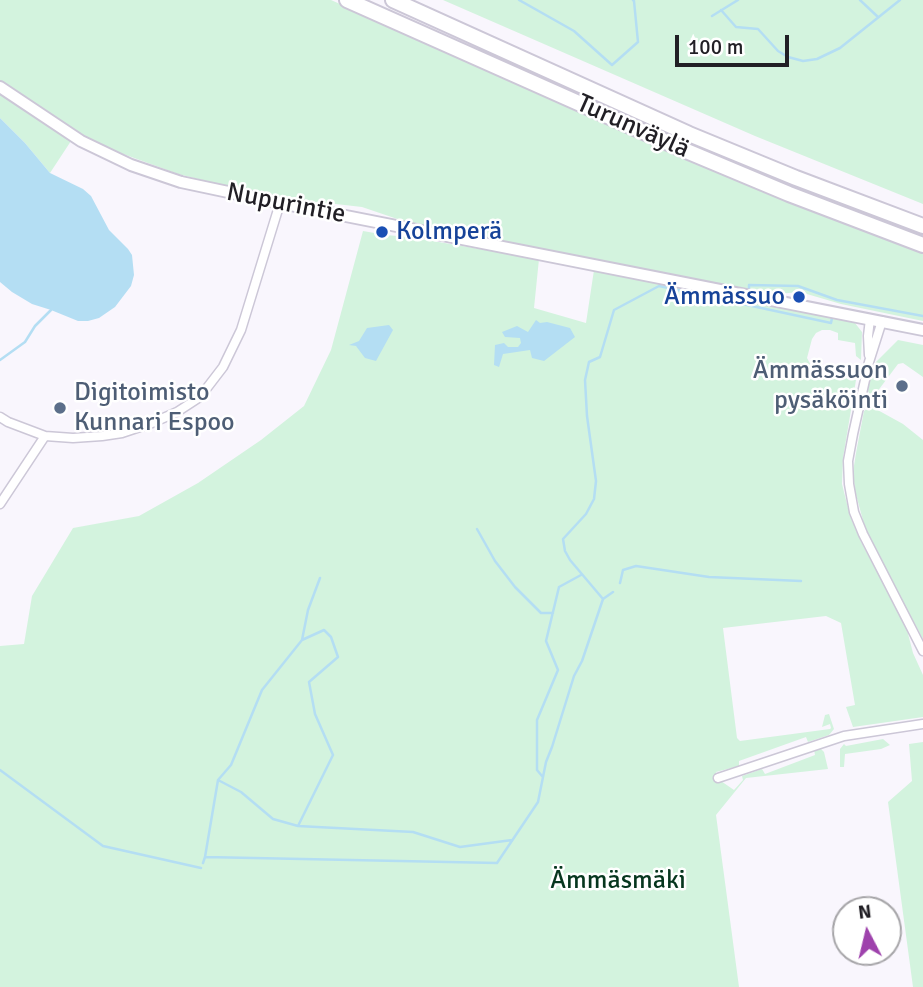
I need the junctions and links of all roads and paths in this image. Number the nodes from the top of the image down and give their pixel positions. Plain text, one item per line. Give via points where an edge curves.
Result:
1 (347, 0) edge
2 (393, 0) edge
3 (0, 87) edge
4 (280, 203) junction
5 (923, 226) edge
6 (923, 244) edge
7 (876, 320) junction
8 (923, 330) edge
9 (0, 418) edge
10 (45, 436) junction
11 (0, 504) edge
12 (923, 651) edge
13 (923, 724) edge
14 (718, 778) dead end

1 - 6 highway, Turunväylä via 708,160
2 - 5 highway, Turunväylä via 689,134
3 - 4 main road, Nupurintie via 81,141 131,165 181,182
4 - 7 main road, Nupurintie
4 - 10 street via 241,330 223,367 200,397 177,412 122,433
7 - 8 main road, Nupurintie
7 - 12 street via 868,336 869,362 848,461 849,484 863,534
9 - 10 street
10 - 11 street
13 - 14 street via 844,736

